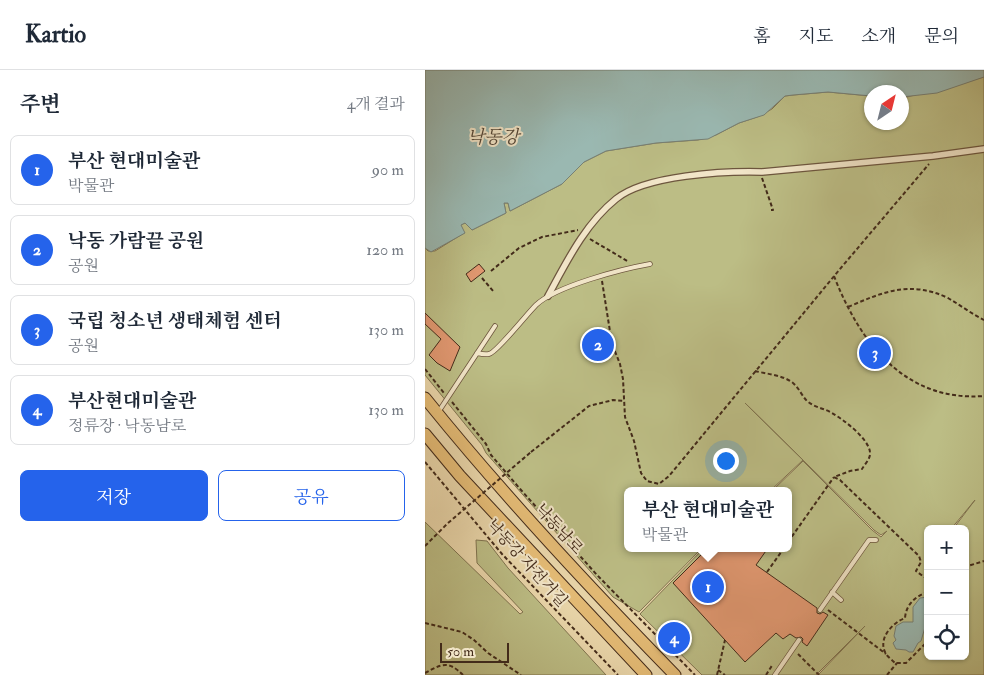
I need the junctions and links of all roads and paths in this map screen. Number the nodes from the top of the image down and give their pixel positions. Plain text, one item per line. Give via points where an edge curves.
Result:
1 (984, 149) edge
2 (936, 156) junction
3 (760, 172) junction
4 (771, 210) dead end
5 (588, 228) junction
6 (584, 234) junction
7 (629, 262) dead end
8 (650, 264) dead end
9 (491, 271) dead end
10 (834, 276) junction
11 (601, 277) junction
12 (482, 278) dead end
13 (493, 291) dead end
14 (548, 296) junction
15 (848, 307) junction
16 (984, 320) edge
17 (495, 326) dead end
18 (477, 353) junction
19 (425, 370) edge
20 (755, 371) junction
21 (984, 396) edge
22 (425, 398) edge
23 (624, 400) junction
24 (437, 413) junction
25 (425, 434) edge
26 (425, 462) edge
27 (834, 478) junction
28 (792, 536) edge
29 (876, 540) dead end
30 (425, 546) edge
31 (781, 552) edge
32 (984, 561) edge
33 (969, 566) edge
34 (767, 572) dead end
35 (924, 577) edge
36 (832, 592) junction
37 (924, 593) edge
38 (841, 600) dead end
39 (821, 608) joint
40 (425, 623) edge
41 (725, 640) dead end
42 (799, 640) dead end
43 (924, 645) edge
44 (799, 654) dead end
45 (886, 654) junction
46 (897, 663) junction
47 (718, 670) junction
48 (425, 673) edge
49 (776, 673) edge
50 (463, 675) edge
51 (521, 675) edge
52 (618, 675) edge
53 (646, 675) edge
54 (675, 675) edge
55 (695, 675) edge
56 (717, 675) edge
57 (725, 675) edge
58 (782, 675) edge
59 (819, 675) edge
60 (887, 675) edge

1 - 2 street
2 - 3 street
2 - 10 path
3 - 4 path
3 - 5 street via 735,172 645,184 618,197
5 - 6 street
5 - 9 path via 542,237 519,248
6 - 7 path
6 - 14 street
8 - 11 lane
10 - 15 path
10 - 20 path
11 - 14 lane
11 - 23 path via 612,344 623,379
12 - 13 path
14 - 18 lane via 537,304 497,350 490,354
15 - 16 path via 891,290 917,289 944,297
15 - 21 path via 863,332 898,372 941,392
17 - 18 lane
18 - 24 lane
19 - 55 path via 521,490 597,575
20 - 23 path via 659,484 647,481 641,473 635,441 625,417
20 - 27 path via 793,383 807,401 831,412 865,441 870,451 861,469
22 - 24 main road, 낙동남로
23 - 30 path, bridge via 589,406 531,452
24 - 54 main road, 낙동남로 via 561,556
25 - 53 main road via 460,476
26 - 52 path, 낙동강 자전거길 via 502,554
27 - 28 path
27 - 35 path via 840,480 919,556 921,562 916,572
29 - 36 lane via 869,540
31 - 34 path
32 - 33 path
36 - 38 lane
36 - 39 lane
37 - 45 path via 913,600 905,618 887,631
39 - 45 path
40 - 51 path via 462,632
41 - 47 path
42 - 49 lane
43 - 46 path via 906,663
44 - 59 path
45 - 46 path
46 - 60 path
47 - 56 path
47 - 57 path
48 - 50 path via 450,665
49 - 58 lane

